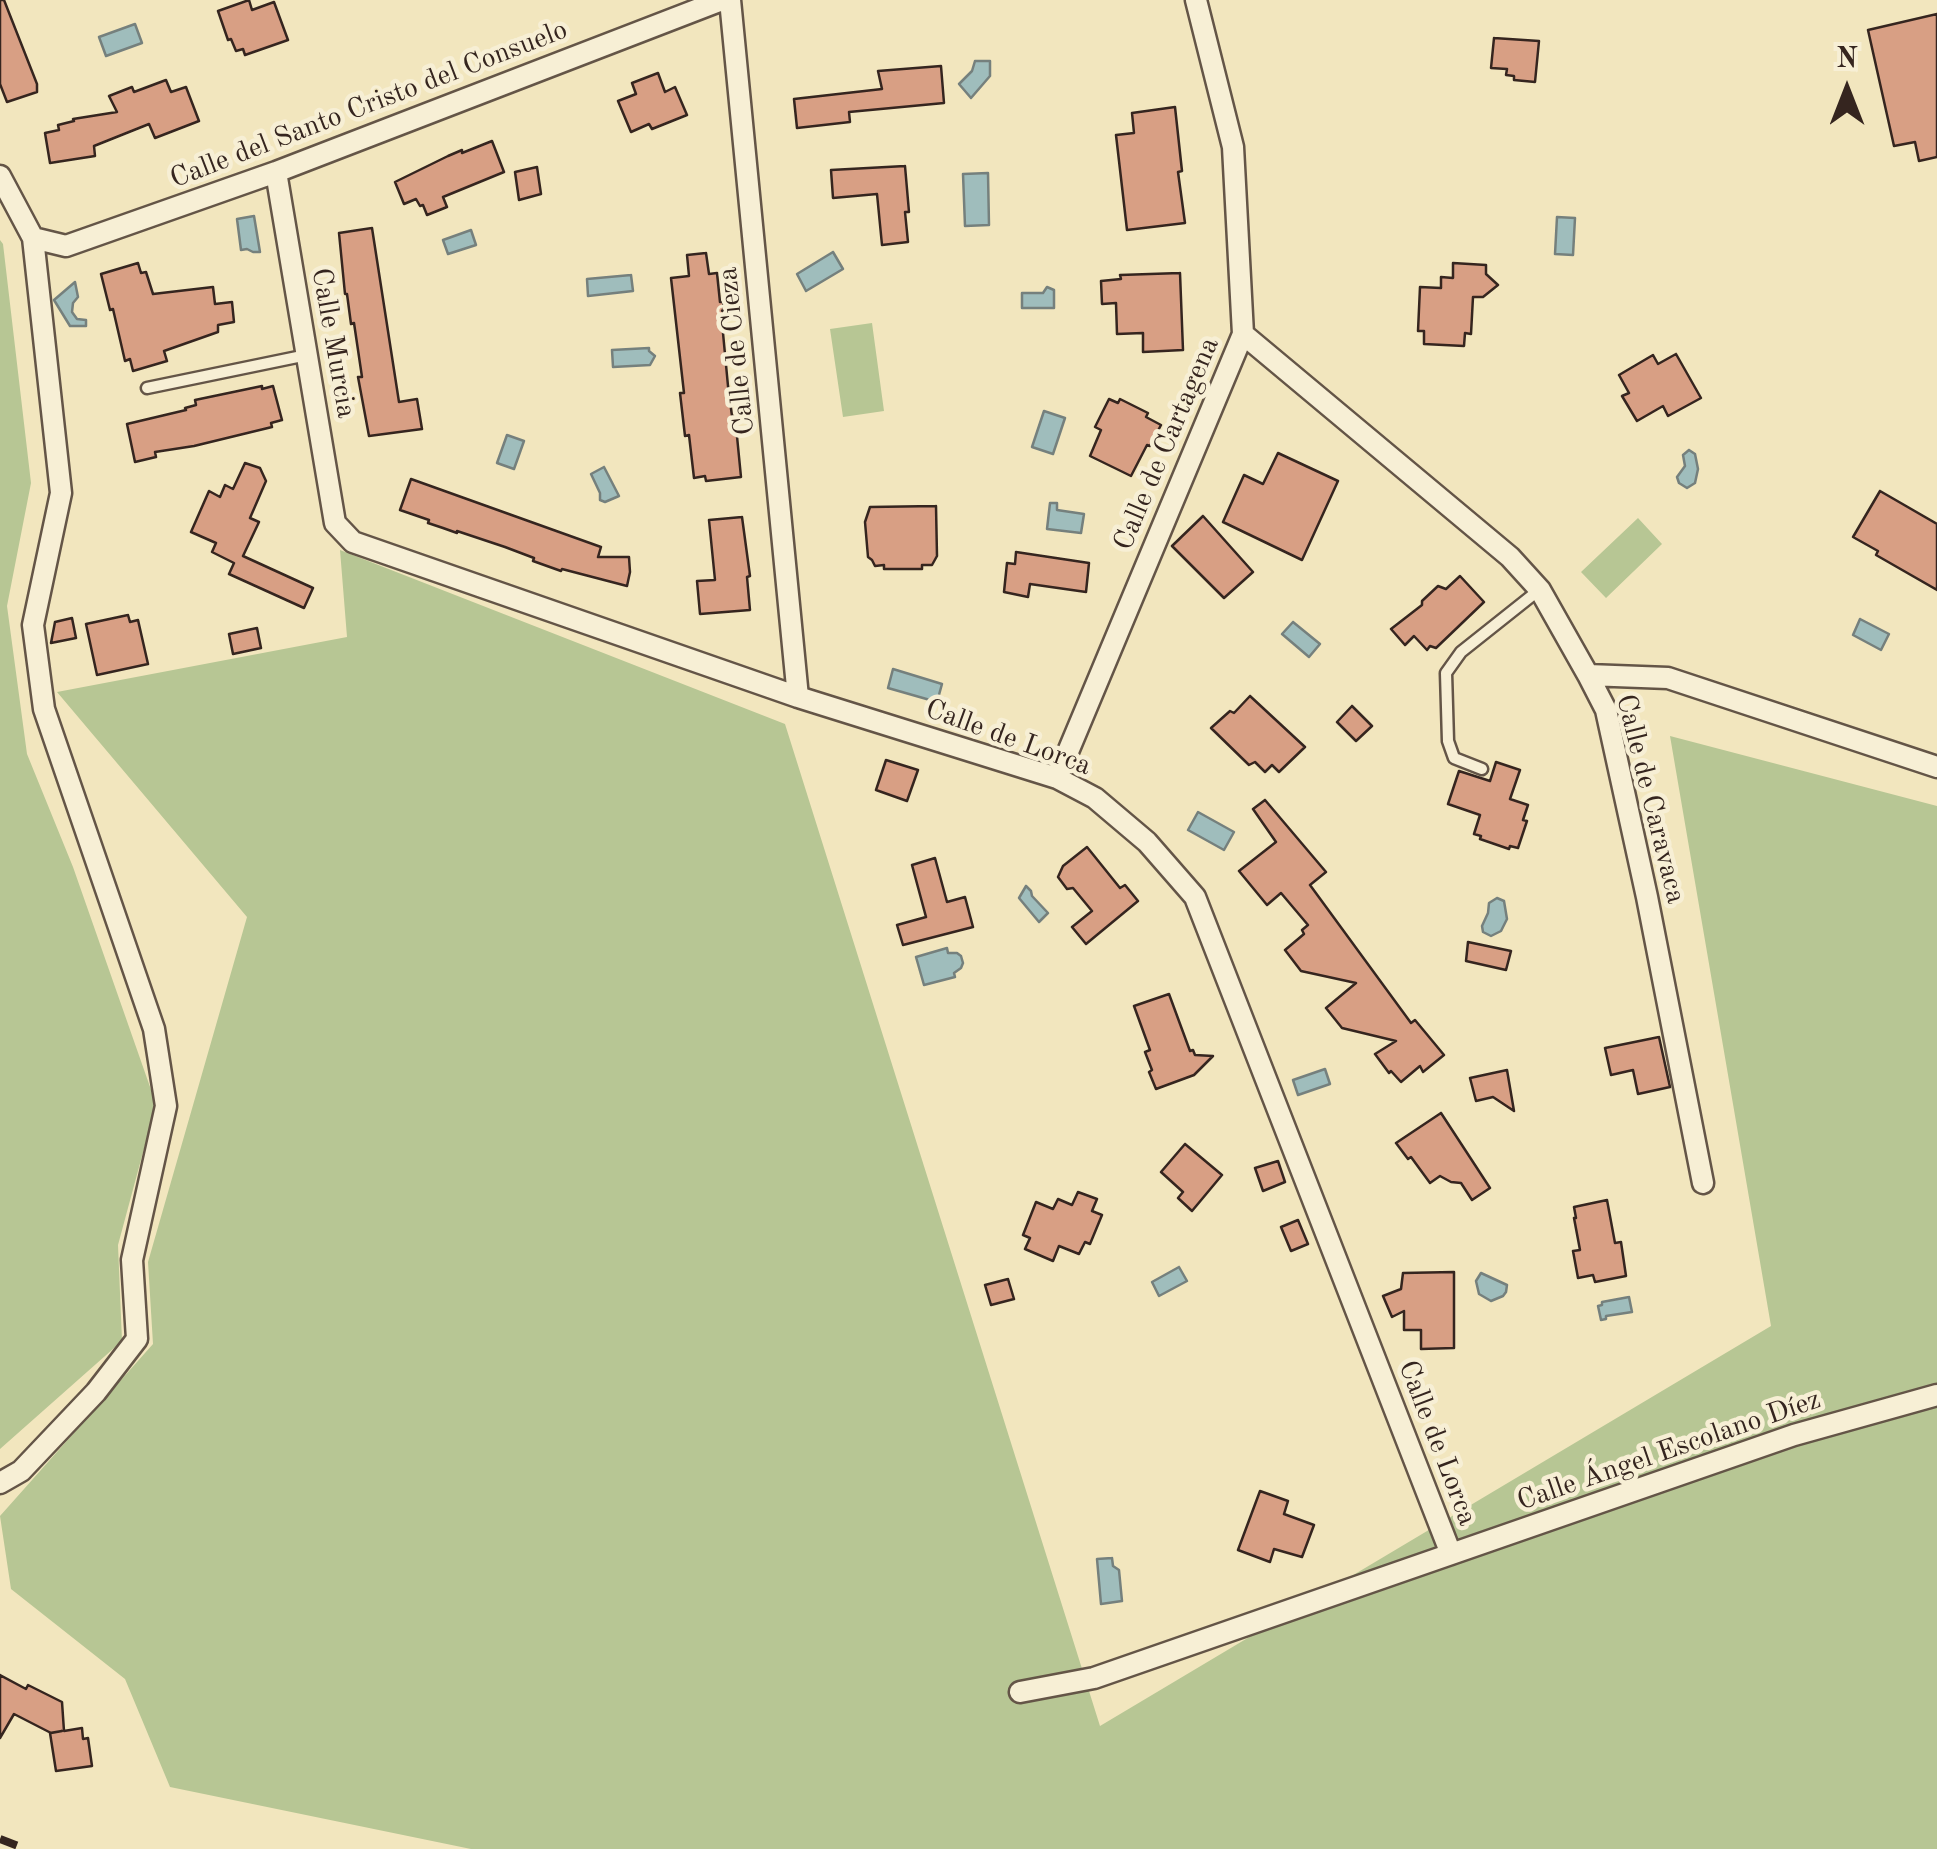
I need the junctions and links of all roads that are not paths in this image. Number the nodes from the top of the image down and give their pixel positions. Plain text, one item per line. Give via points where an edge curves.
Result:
1 (722, 0) edge
2 (730, 0) edge
3 (1196, 0) edge
4 (276, 172) junction
5 (0, 176) edge
6 (33, 238) junction
7 (1242, 334) junction
8 (308, 355) junction
9 (147, 388) dead end
10 (336, 523) joint
11 (1540, 590) junction
12 (1588, 675) junction
13 (798, 697) junction
14 (1937, 767) edge
15 (1482, 770) dead end
16 (1057, 778) junction
17 (1703, 1183) dead end
18 (1937, 1394) edge
19 (0, 1483) edge
20 (1451, 1554) junction
21 (1020, 1692) dead end

1 - 4 street, Calle del Santo Cristo del Consuelo
2 - 13 street, Calle de Cieza
3 - 7 street, Calle de Cartagena via 1233,148
4 - 6 street, Calle del Santo Cristo del Consuelo via 66,246
4 - 8 street, Calle Murcia
5 - 6 street
6 - 19 street via 61,493 33,625 44,709 154,1029 166,1106 132,1260 136,1339 84,1405
7 - 11 street, Calle de Caravaca
7 - 16 street, Calle de Cartagena
8 - 9 lane
8 - 10 street, Calle Murcia
10 - 13 street, Calle de Lorca via 352,542
11 - 12 street, Calle de Caravaca
11 - 15 lane via 1461,652 1446,673 1454,758
12 - 14 street via 1668,678
12 - 17 street, Calle de Caravaca via 1606,710
13 - 16 street, Calle de Lorca
16 - 20 street, Calle de Lorca via 1095,798 1147,842 1195,897
18 - 20 street, Calle Ángel Escolano Díez
20 - 21 street, Calle Ángel Escolano Díez via 1094,1678

